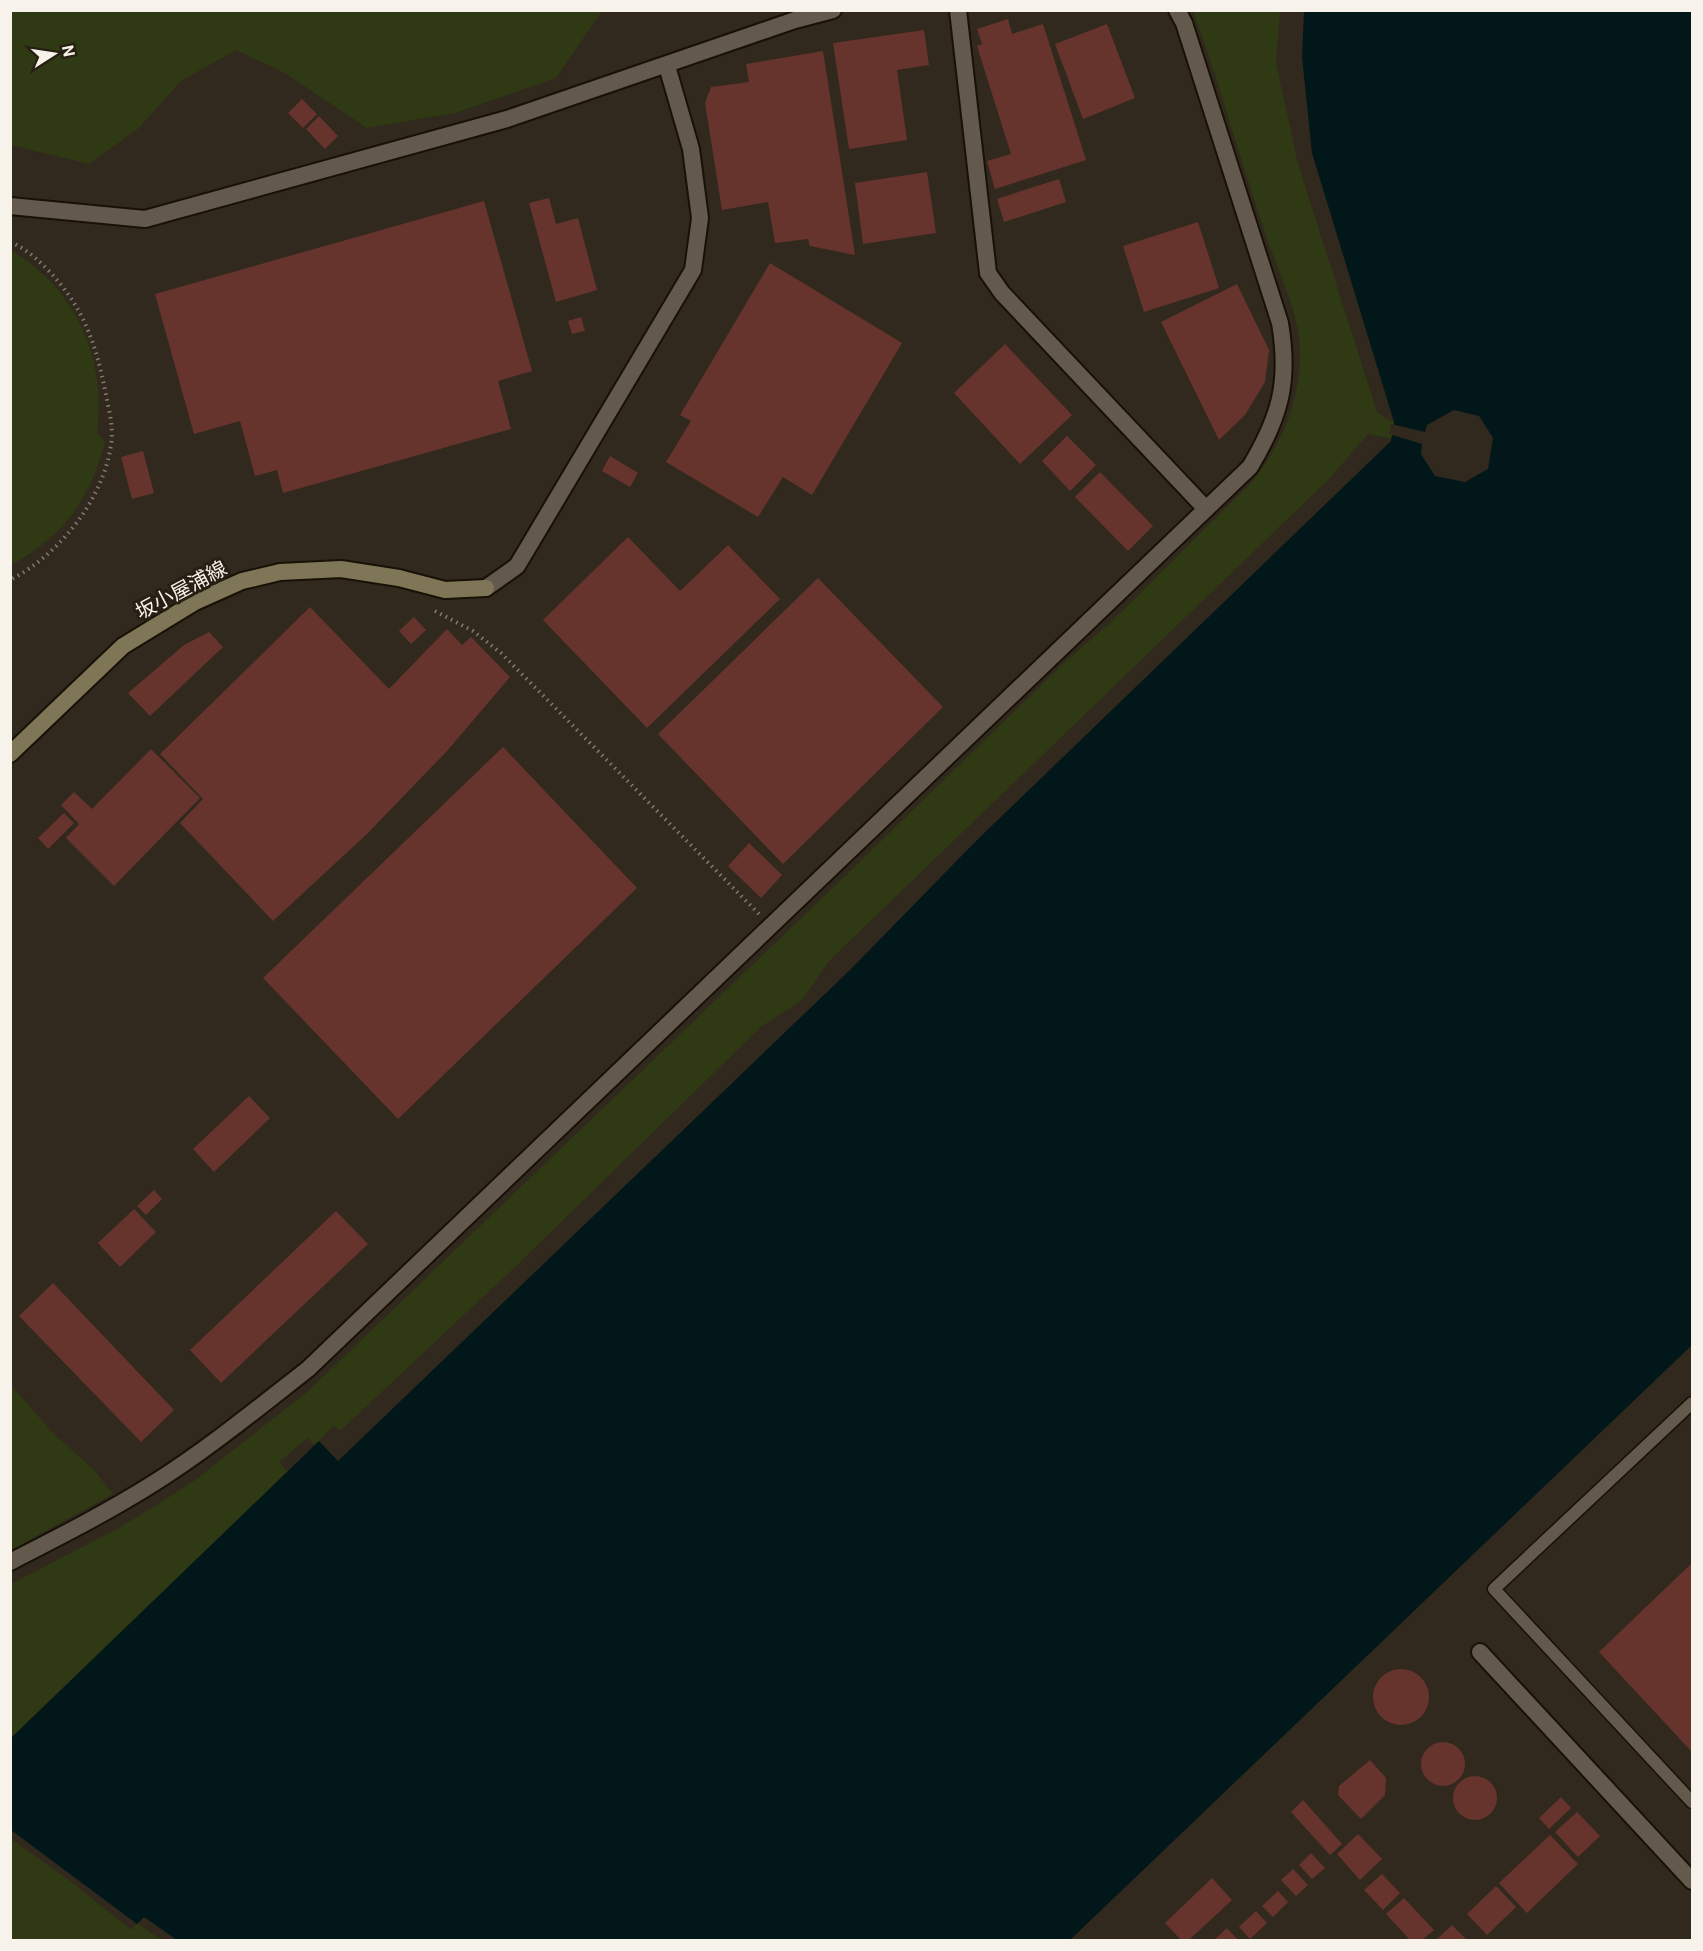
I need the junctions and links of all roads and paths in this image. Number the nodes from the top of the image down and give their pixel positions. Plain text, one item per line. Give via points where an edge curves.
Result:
1 (833, 10) edge
2 (958, 10) edge
3 (1177, 10) edge
4 (667, 66) junction
5 (10, 206) edge
6 (10, 242) edge
7 (1206, 508) junction
8 (10, 580) edge
9 (486, 588) joint
10 (435, 612) dead end
11 (10, 754) edge
12 (770, 926) junction
13 (1692, 1403) edge
14 (10, 1562) edge
15 (1480, 1653) dead end
16 (1692, 1802) edge
17 (1692, 1881) edge

1 - 4 street
2 - 7 street via 988,273 1002,293
3 - 7 street via 1280,323 1286,355 1282,400 1270,432 1250,467
4 - 5 street via 507,118 145,219
4 - 9 street via 691,149 700,218 693,270 517,566
6 - 8 path via 31,253 80,309 100,361 112,443 88,506 46,558
7 - 12 street
9 - 11 main road, 坂小屋浦線 via 445,590 341,569 280,572 242,581 195,602 123,646
10 - 12 path via 473,631 501,653
12 - 14 street via 308,1369 156,1482
13 - 16 lane via 1494,1589
15 - 17 street

